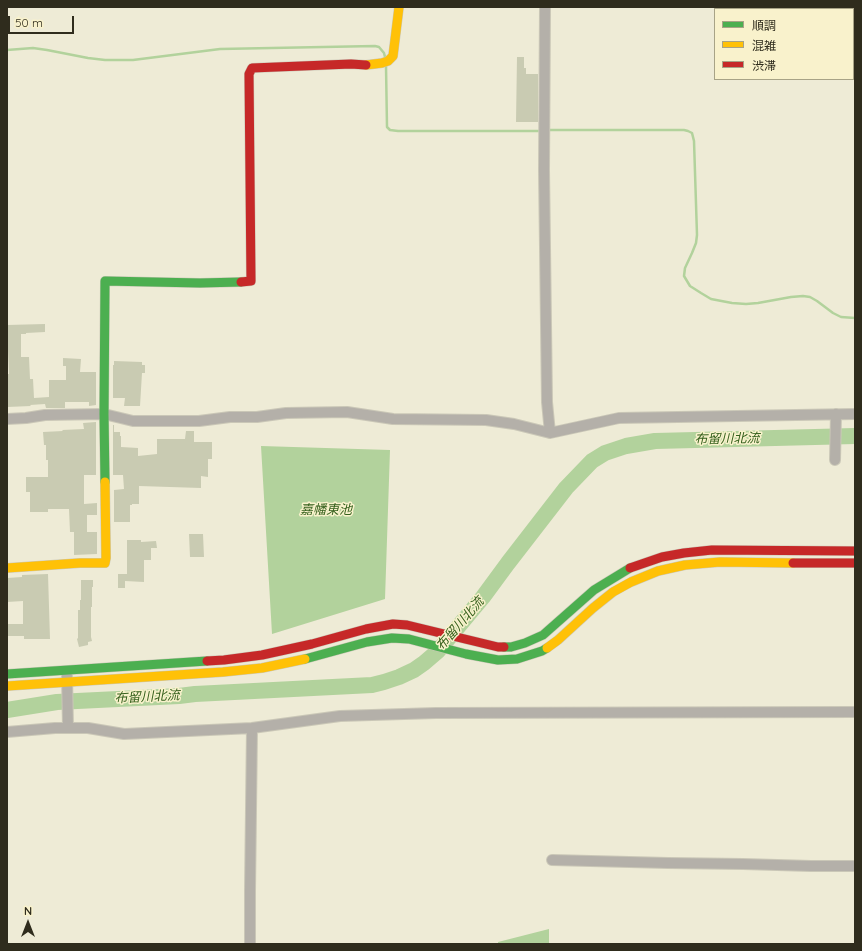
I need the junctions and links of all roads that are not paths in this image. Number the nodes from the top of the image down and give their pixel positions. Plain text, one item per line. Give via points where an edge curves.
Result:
1 (399, 7) edge
2 (545, 7) edge
3 (104, 414) junction
4 (855, 414) edge
5 (836, 417) junction
6 (7, 419) edge
7 (550, 433) junction
8 (835, 460) dead end
9 (855, 551) edge
10 (855, 563) edge
11 (7, 568) edge
12 (67, 670) junction
13 (7, 674) edge
14 (7, 686) edge
15 (67, 686) junction
16 (855, 712) edge
17 (68, 726) junction
18 (252, 728) junction
19 (7, 732) edge
20 (552, 860) dead end
21 (855, 866) edge
22 (250, 944) edge

1 - 3 street via 393,56 388,61 369,65 252,68 249,74 251,281 105,281
2 - 7 street via 544,170 547,402
3 - 6 street via 45,415
3 - 7 street via 133,421 199,421 286,413 347,412 393,419 486,420
3 - 11 street via 105,563
4 - 5 street
5 - 7 street via 619,418
5 - 8 street
9 - 12 street via 712,550 662,557 611,578 543,635 526,644 511,647 498,647 394,624 262,655 224,660
10 - 15 street via 720,562 685,565 658,571 613,592 542,651 517,659 498,660 424,642 392,638 262,668
12 - 13 street
12 - 15 street
14 - 15 street
15 - 17 street
16 - 18 street via 436,713 340,716
17 - 18 street via 124,734
17 - 19 street
18 - 22 street
20 - 21 street

